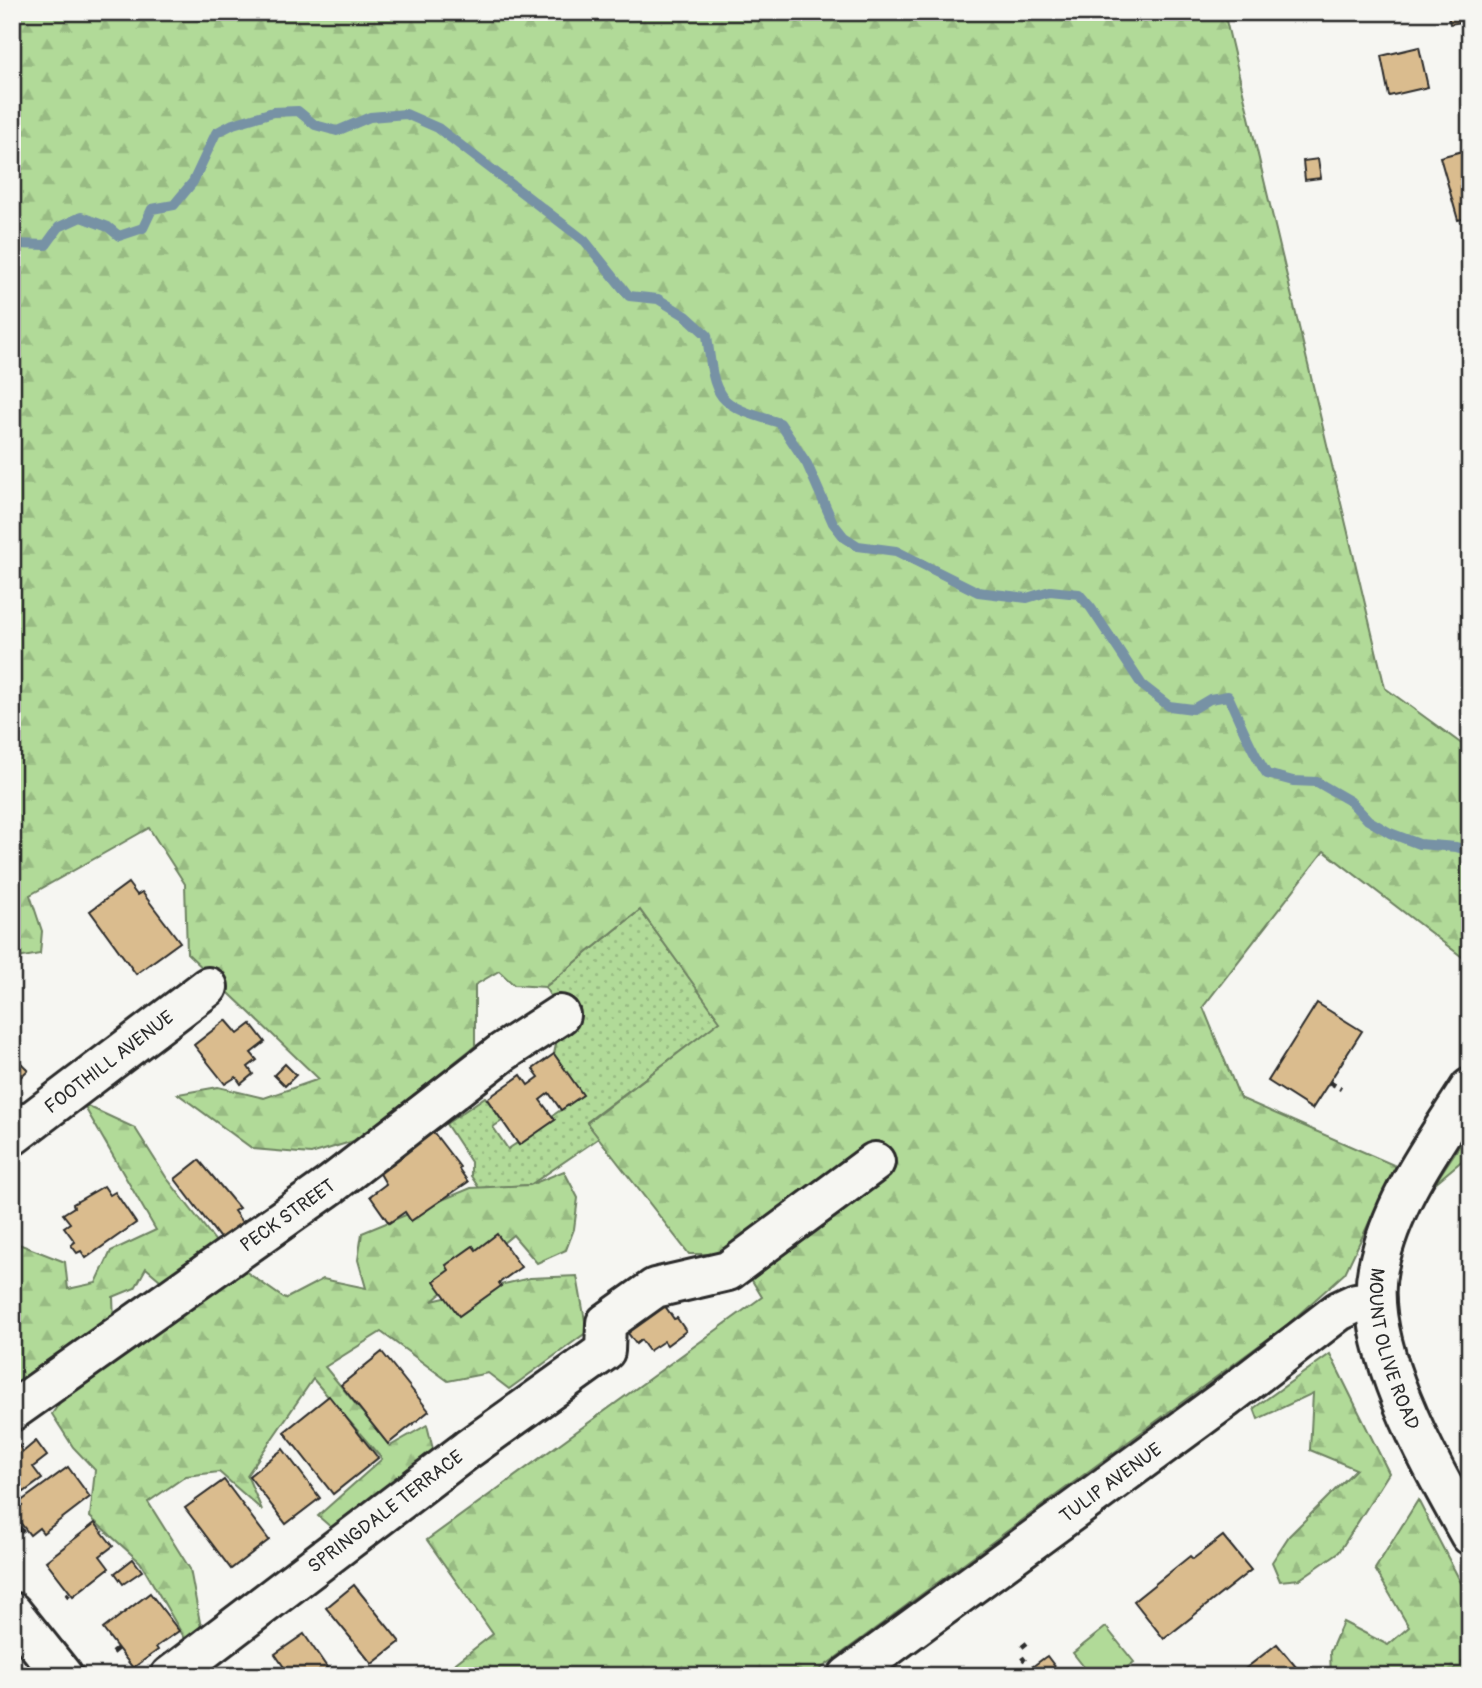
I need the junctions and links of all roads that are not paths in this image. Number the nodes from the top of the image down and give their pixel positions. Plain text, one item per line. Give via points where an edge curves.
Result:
1 (208, 987) dead end
2 (559, 1015) dead end
3 (1470, 1088) edge
4 (12, 1136) edge
5 (876, 1162) dead end
6 (1375, 1300) junction
7 (12, 1411) edge
8 (1470, 1535) edge
9 (12, 1612) edge
10 (867, 1670) edge
11 (63, 1676) edge
12 (170, 1676) edge

1 - 4 street, FOOTHILL AVENUE
2 - 7 street, PECK STREET via 503,1052 331,1185
3 - 6 street, MOUNT OLIVE ROAD via 1395,1216 1377,1269
5 - 12 street, SPRINGDALE TERRACE via 728,1271 655,1288 606,1323 605,1351
6 - 8 street, MOUNT OLIVE ROAD via 1381,1343 1394,1381
6 - 10 street, TULIP AVENUE via 1339,1311
9 - 11 street

